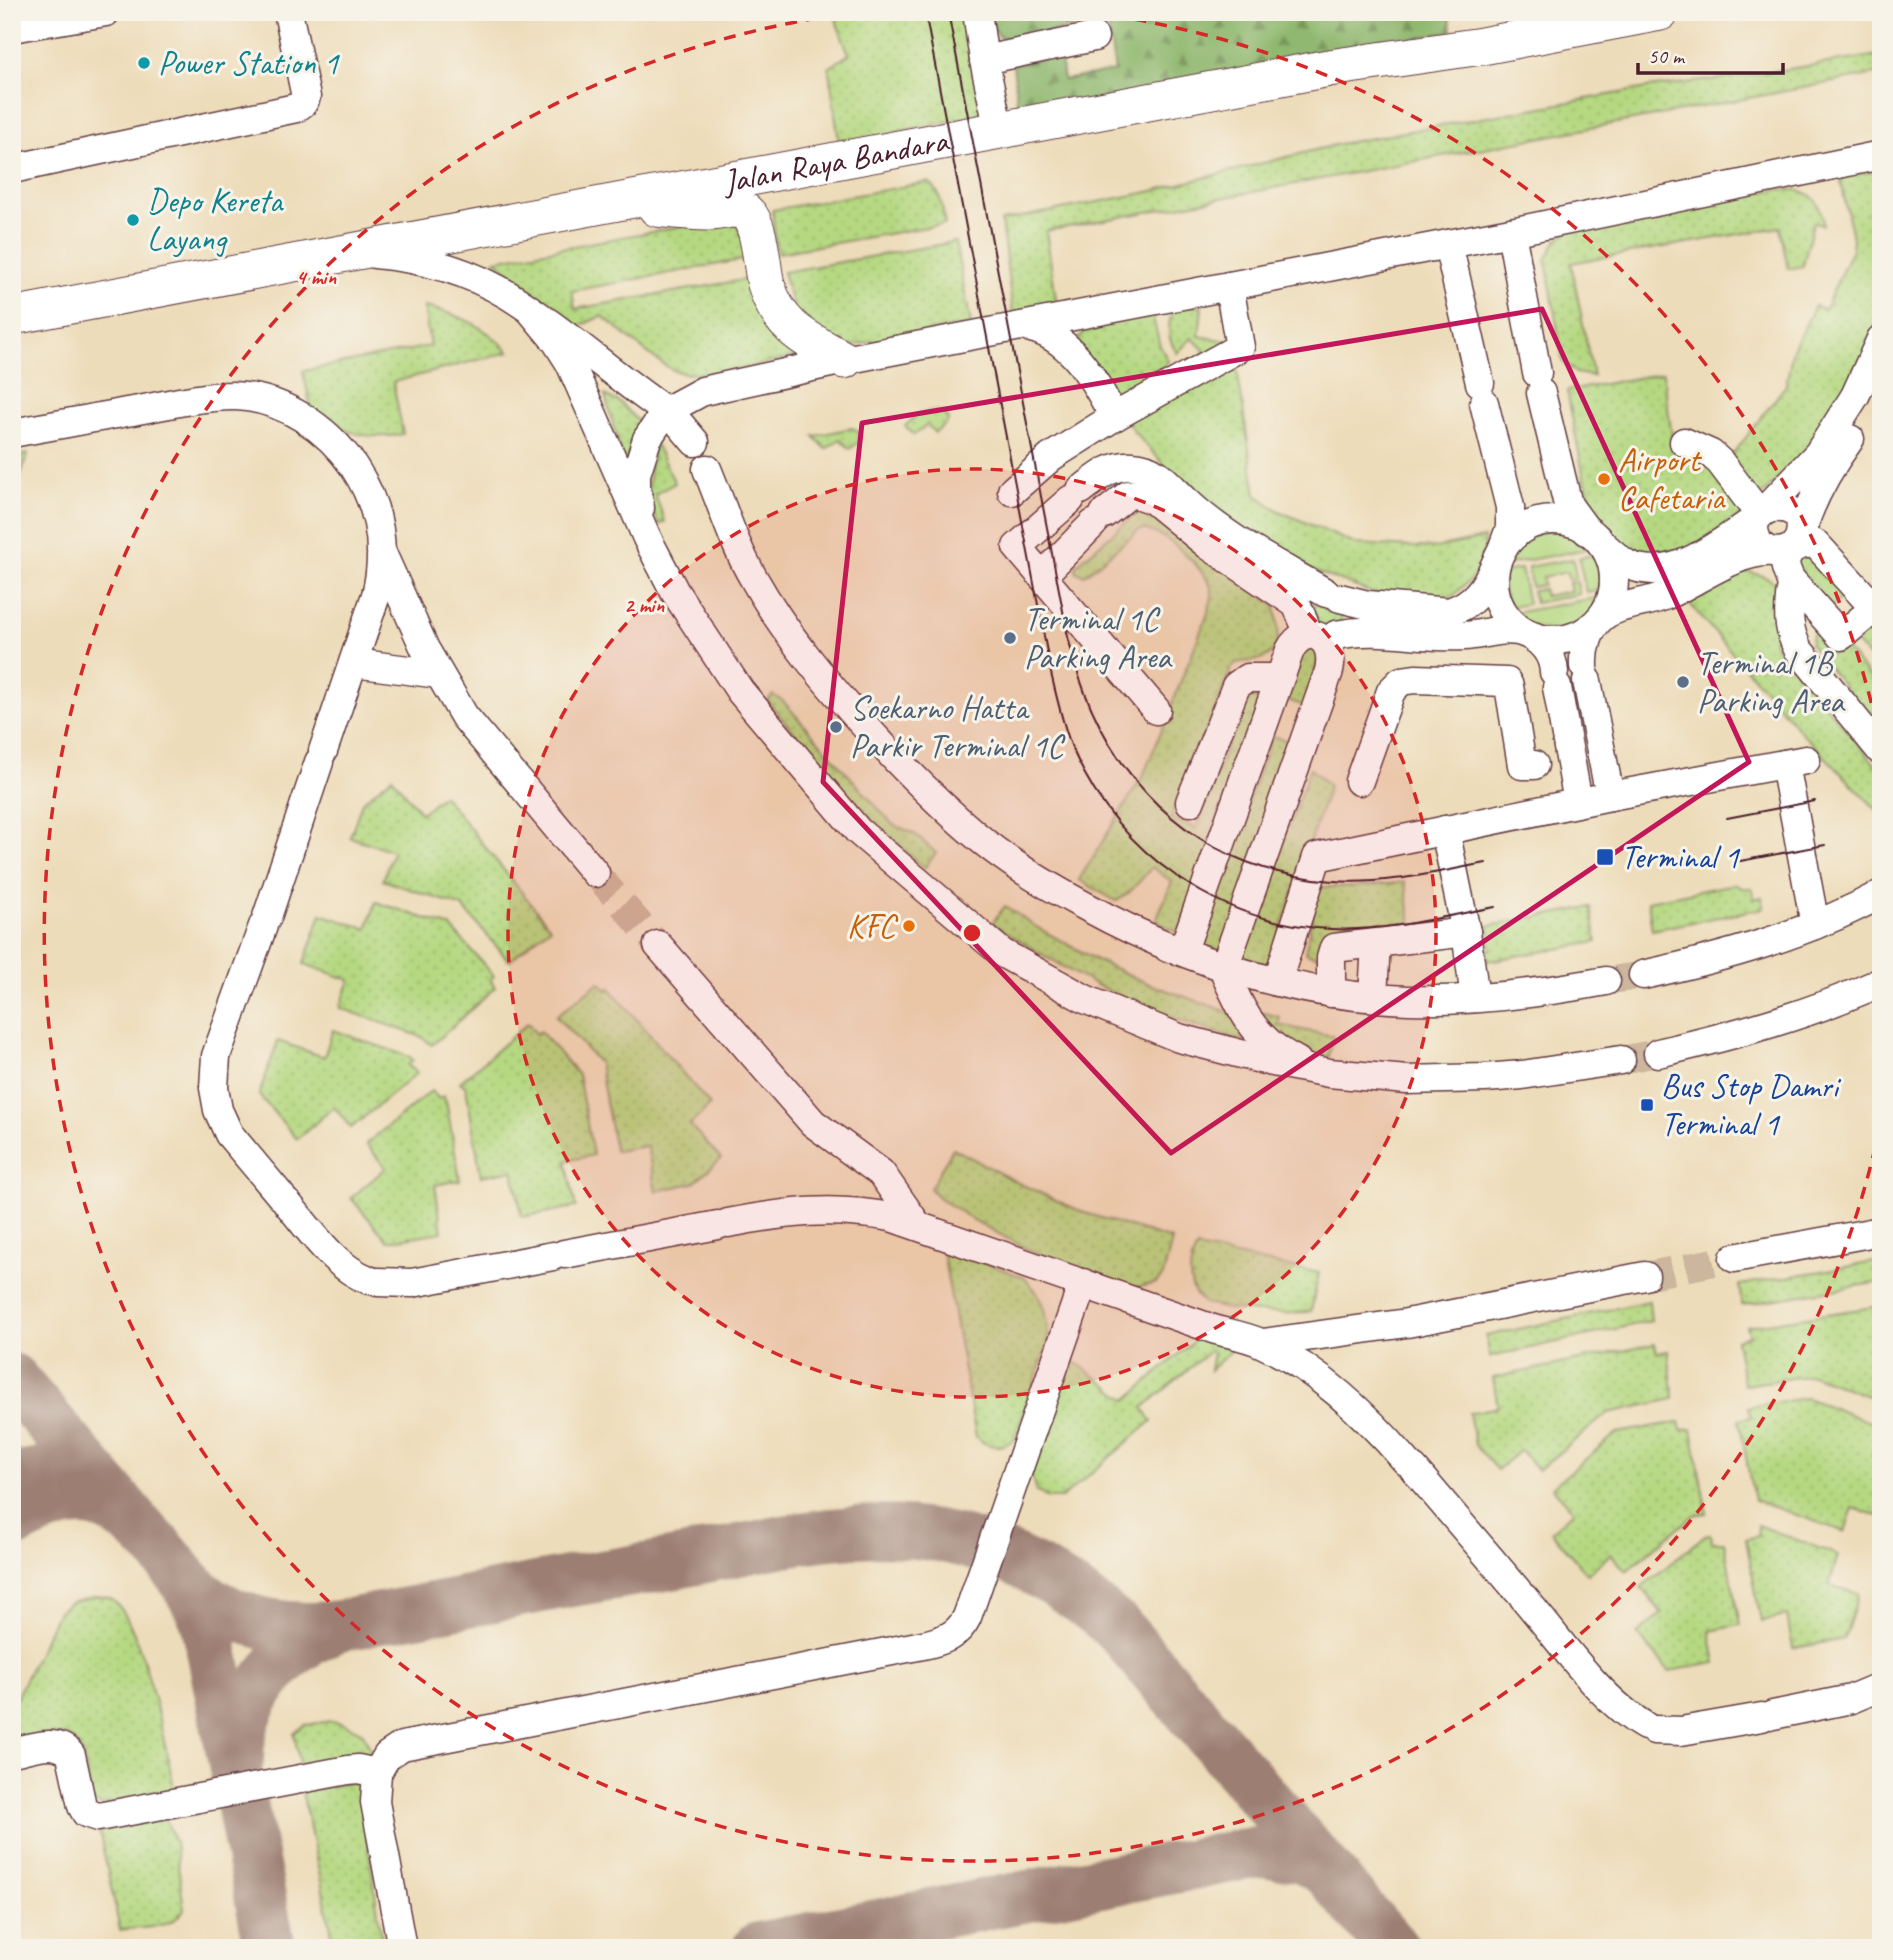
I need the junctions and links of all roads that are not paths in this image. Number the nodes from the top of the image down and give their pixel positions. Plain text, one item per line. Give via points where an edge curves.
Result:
1 (106, 12) edge
2 (288, 12) edge
3 (977, 12) edge
4 (1660, 12) edge
5 (12, 29) edge
6 (1094, 37) dead end
7 (984, 61) junction
8 (999, 131) junction
9 (1881, 155) edge
10 (12, 169) edge
11 (617, 203) junction
12 (1511, 232) junction
13 (1448, 244) junction
14 (352, 251) junction
15 (1229, 286) junction
16 (532, 313) junction
17 (12, 316) edge
18 (1019, 326) junction
19 (1881, 338) edge
20 (844, 360) junction
21 (1881, 388) edge
22 (666, 411) junction
23 (1114, 416) junction
24 (12, 433) edge
25 (695, 442) dead end
26 (1684, 442) dead end
27 (706, 469) dead end
28 (1012, 491) dead end
29 (1760, 515) junction
30 (1594, 537) junction
31 (647, 538) junction
32 (1788, 546) junction
33 (382, 553) junction
34 (1499, 556) junction
35 (1042, 576) junction
36 (1791, 581) junction
37 (1333, 595) junction
38 (1872, 605) edge
39 (1600, 619) junction
40 (1319, 631) junction
41 (1527, 634) junction
42 (354, 663) junction
43 (439, 674) junction
44 (1272, 700) junction
45 (1156, 710) dead end
46 (1309, 724) junction
47 (1881, 751) edge
48 (1552, 762) junction
49 (1359, 781) dead end
50 (1609, 796) junction
51 (1190, 802) dead end
52 (1578, 802) junction
53 (1445, 830) junction
54 (595, 873) tunnel mouth
55 (1881, 894) edge
56 (1815, 925) junction
57 (1465, 932) junction
58 (1376, 942) junction
59 (658, 945) tunnel mouth
60 (1168, 948) junction
61 (1224, 968) junction
62 (1643, 975) tunnel mouth
63 (1606, 981) tunnel mouth
64 (1277, 982) junction
65 (1881, 982) edge
66 (1331, 993) junction
67 (1373, 998) junction
68 (1475, 998) junction
69 (1658, 1053) tunnel mouth
70 (1621, 1060) tunnel mouth
71 (1329, 1073) junction
72 (918, 1226) junction
73 (1881, 1231) edge
74 (1734, 1258) tunnel mouth
75 (1645, 1276) tunnel mouth
76 (1083, 1283) junction
77 (1263, 1343) junction
78 (1877, 1688) dead end
79 (12, 1752) edge
80 (377, 1773) junction
81 (402, 1948) edge

1 - 5 street
2 - 10 street via 306,97 296,108
3 - 7 street
4 - 8 main road, Jalan Raya Bandara via 1482,46 1329,68
6 - 7 street
7 - 8 street
8 - 11 main road, Jalan Raya Bandara
9 - 12 street
11 - 14 main road, Jalan Raya Bandara
11 - 20 main road via 690,212 743,210 754,221 774,304 792,329
12 - 13 street
12 - 30 street via 1568,505
13 - 15 street
13 - 34 street via 1510,508 1510,528
14 - 16 street via 437,265 508,295
14 - 17 main road, Jalan Raya Bandara
15 - 18 street
15 - 23 street via 1241,347
16 - 22 street
16 - 31 street via 576,374
18 - 20 street
18 - 23 street via 1043,331 1065,345 1096,383
19 - 29 street via 1855,396 1818,454
20 - 22 street via 703,391
21 - 32 street
22 - 25 street
22 - 31 street via 647,439 636,474
23 - 28 street via 1051,457
24 - 33 street via 214,397 237,396 281,407 319,429 349,460 371,500
26 - 29 street via 1720,462
27 - 60 street via 752,577 769,604 807,658 895,760 1013,863 1047,886
29 - 30 street via 1680,565 1662,570 1629,565
29 - 32 street via 1754,526 1757,540 1766,550
29 - 32 street via 1778,506 1792,511 1800,523
30 - 34 street via 1570,523 1541,522 1516,533
30 - 39 street via 1611,561 1614,581
31 - 71 street via 675,592 740,691 858,831 1002,953 1085,999 1179,1038
32 - 36 street via 1785,566
32 - 38 street via 1816,544
32 - 39 street via 1746,555 1663,597
33 - 42 street via 382,571
33 - 43 street
34 - 37 street via 1475,599 1449,612 1368,605
34 - 41 street via 1493,585 1499,605 1510,622
35 - 37 street via 1017,547 1113,468 1135,466 1155,472 1226,533
35 - 40 street via 1098,519 1128,495 1136,494 1153,500 1208,545 1296,604
35 - 45 street
36 - 38 street via 1842,636
36 - 47 street via 1789,629 1798,649
37 - 40 street via 1308,602 1303,615
37 - 40 street via 1348,610 1348,618 1342,631
39 - 41 street via 1585,632 1566,639 1546,640
39 - 50 street via 1584,652
40 - 41 street via 1461,637 1495,631
40 - 44 street via 1297,639
40 - 46 street via 1328,643 1331,663
41 - 48 street via 1548,652 1556,679
42 - 43 street
42 - 72 street via 216,1056 215,1098 229,1134 336,1259 373,1281 412,1283 793,1212 862,1212
43 - 54 street via 464,716
44 - 46 street
44 - 51 street via 1247,678 1236,686
44 - 60 street via 1187,939
46 - 61 street
48 - 49 street via 1522,765 1507,682 1415,679 1401,681 1391,691
48 - 52 street
50 - 52 street
50 - 56 street via 1796,762
52 - 53 street
53 - 57 street
53 - 64 street via 1317,857
55 - 56 street
56 - 62 street via 1742,951
57 - 58 street
57 - 68 street
58 - 66 street via 1334,948
58 - 67 street
59 - 72 street via 813,1123 881,1173
60 - 61 street
61 - 64 street
61 - 71 street via 1244,1015 1265,1042
63 - 68 street
64 - 66 street
65 - 69 street via 1784,1021
66 - 67 street
67 - 68 street
70 - 71 street via 1473,1079 1407,1080
72 - 76 street
73 - 74 street
75 - 77 street via 1407,1323
76 - 77 street
76 - 80 street via 967,1617 950,1636 923,1645 402,1746 387,1756
77 - 78 street via 1350,1402 1625,1714 1650,1728 1681,1731 1851,1699
79 - 80 street via 50,1745 66,1749 82,1806 98,1817 348,1770
80 - 81 street via 375,1802

